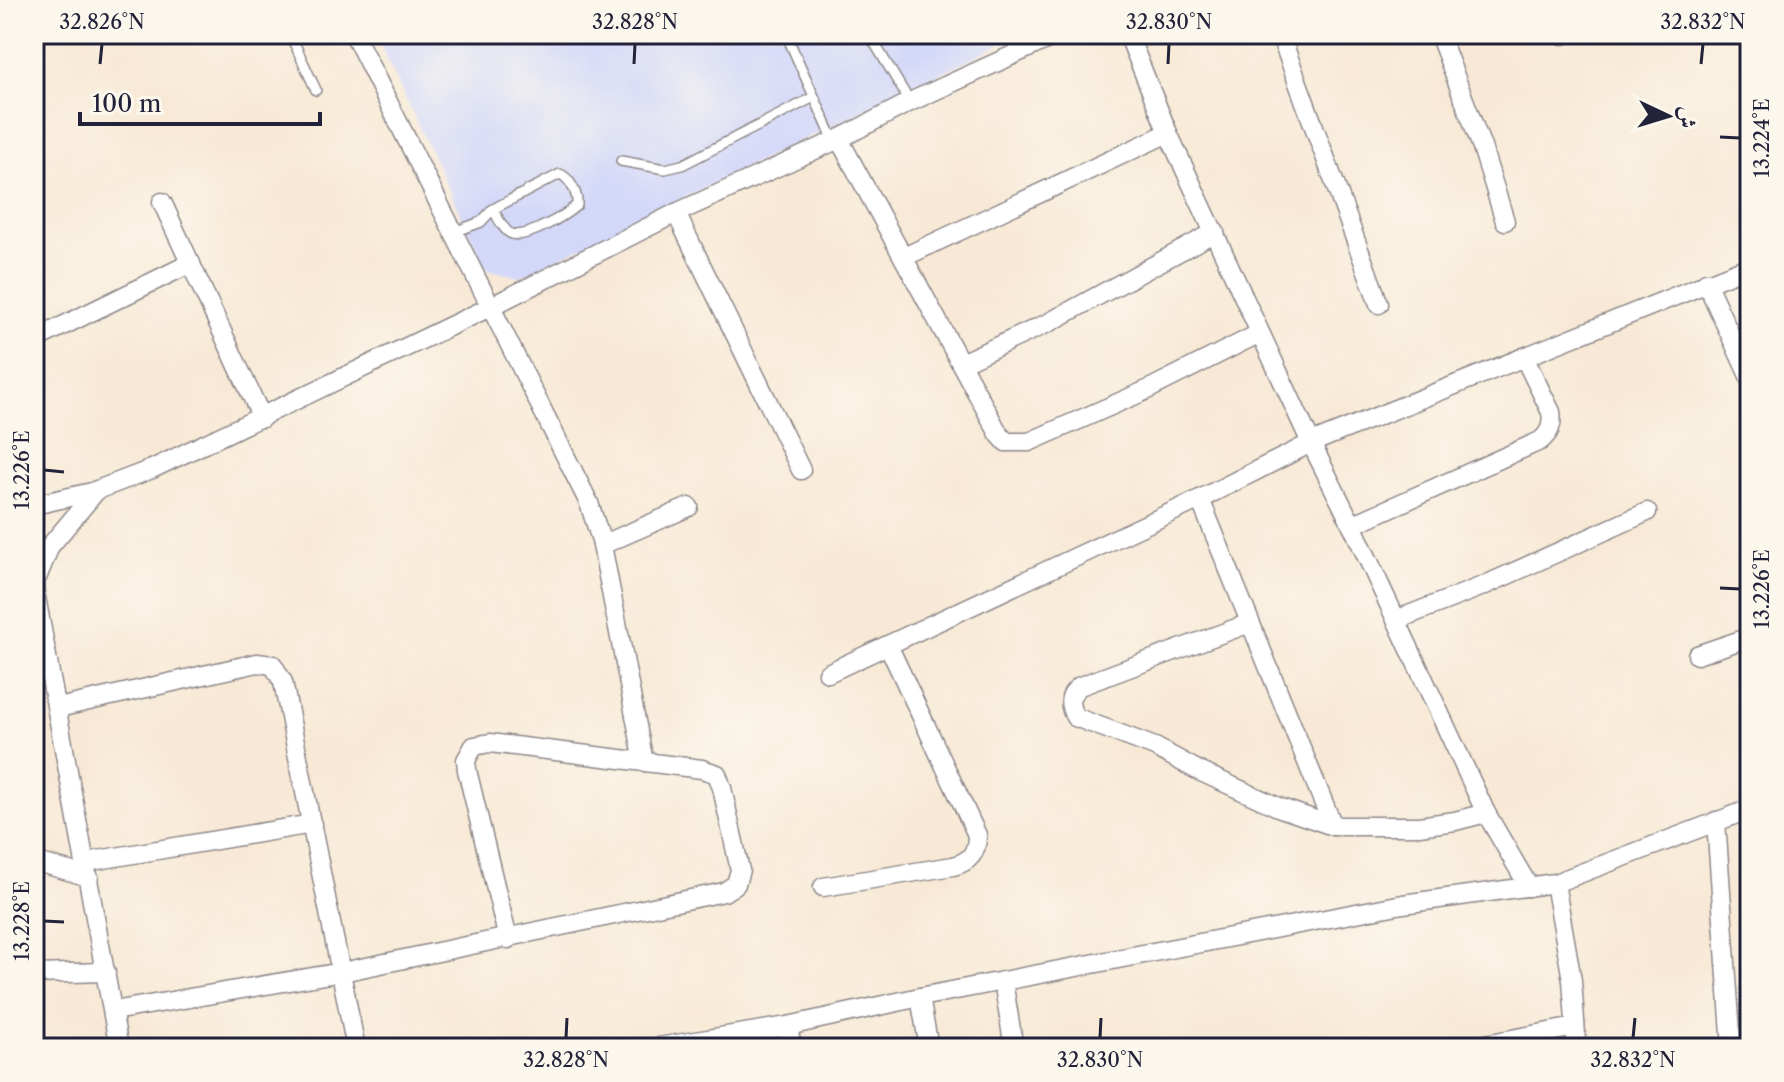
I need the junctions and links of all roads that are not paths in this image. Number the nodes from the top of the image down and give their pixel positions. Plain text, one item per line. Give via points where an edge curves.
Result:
1 (290, 34) edge
2 (354, 34) edge
3 (786, 34) edge
4 (869, 34) edge
5 (1059, 34) edge
6 (1128, 34) edge
7 (1280, 34) edge
8 (1439, 34) edge
9 (316, 90) dead end
10 (814, 97) junction
11 (910, 102) junction
12 (1168, 133) junction
13 (836, 140) junction
14 (621, 161) dead end
15 (162, 202) dead end
16 (493, 209) junction
17 (676, 213) junction
18 (1505, 221) dead end
19 (452, 232) junction
20 (1215, 232) junction
21 (904, 257) junction
22 (191, 263) junction
23 (1750, 266) edge
24 (1706, 282) junction
25 (1379, 304) dead end
26 (490, 307) junction
27 (1260, 333) junction
28 (34, 340) edge
29 (1524, 357) junction
30 (961, 363) junction
31 (1750, 378) edge
32 (262, 418) junction
33 (1311, 443) junction
34 (801, 470) dead end
35 (97, 490) junction
36 (1200, 499) junction
37 (34, 505) edge
38 (689, 507) dead end
39 (1647, 512) dead end
40 (1352, 525) junction
41 (602, 545) junction
42 (34, 584) edge
43 (1396, 620) junction
44 (1250, 623) junction
45 (1750, 637) edge
46 (888, 645) junction
47 (1697, 655) dead end
48 (828, 673) dead end
49 (58, 708) junction
50 (644, 762) junction
51 (1750, 809) edge
52 (1486, 813) junction
53 (1716, 821) junction
54 (312, 824) junction
55 (1333, 826) junction
56 (34, 861) edge
57 (88, 869) junction
58 (1555, 883) junction
59 (823, 887) dead end
60 (1529, 887) junction
61 (508, 939) junction
62 (106, 972) junction
63 (342, 972) junction
64 (34, 974) edge
65 (1003, 981) junction
66 (920, 997) junction
67 (113, 1011) junction
68 (788, 1026) junction
69 (1575, 1027) junction
70 (1472, 1047) edge
71 (119, 1048) edge
72 (356, 1048) edge
73 (652, 1048) edge
74 (792, 1048) edge
75 (929, 1048) edge
76 (1014, 1048) edge
77 (1577, 1048) edge
78 (1732, 1048) edge

1 - 9 lane
2 - 19 street
3 - 10 lane
4 - 11 lane
5 - 11 street
6 - 12 street
7 - 25 street
8 - 18 street
10 - 13 lane
10 - 14 lane via 682,165 665,169
11 - 13 street
12 - 20 street
12 - 21 street
13 - 17 street
13 - 21 street
15 - 22 street
16 - 16 lane via 560,174 578,200 563,215 516,235 507,231
16 - 19 lane via 481,222
17 - 26 street
17 - 34 street
19 - 26 street
20 - 27 street
20 - 30 street via 1050,322
21 - 30 street
22 - 28 street
22 - 32 street
23 - 24 street
24 - 29 street
24 - 31 street
26 - 32 street
26 - 41 street via 589,503
27 - 30 street via 1147,390 1018,444 999,434
27 - 33 street
29 - 33 street
29 - 40 street via 1551,412 1547,435
32 - 35 street
33 - 36 street
33 - 40 street
35 - 37 street
35 - 42 street via 50,546
36 - 44 street
36 - 46 street
38 - 41 street
39 - 43 street
40 - 43 street
41 - 50 street
42 - 49 street
43 - 52 street
44 - 55 street
44 - 55 street via 1080,686 1069,700 1070,709 1075,717
45 - 47 street
46 - 48 street
46 - 59 street via 977,835 975,852 953,866
49 - 54 street via 257,663 273,665 283,682
49 - 57 street
50 - 61 street via 490,743 469,751 467,770
50 - 61 street via 717,774 740,870 736,884 724,892
51 - 53 street
52 - 55 street via 1419,826
52 - 60 street
53 - 58 street
53 - 78 street
54 - 57 street
54 - 63 street
56 - 57 street
57 - 62 street
58 - 60 street
58 - 69 street
60 - 65 street via 1389,907
61 - 63 street
62 - 64 street
62 - 67 street
63 - 67 street
63 - 72 street
65 - 66 street
65 - 76 street
66 - 68 street
66 - 75 street
67 - 71 street
68 - 73 street
68 - 74 street
69 - 70 street
69 - 77 street

